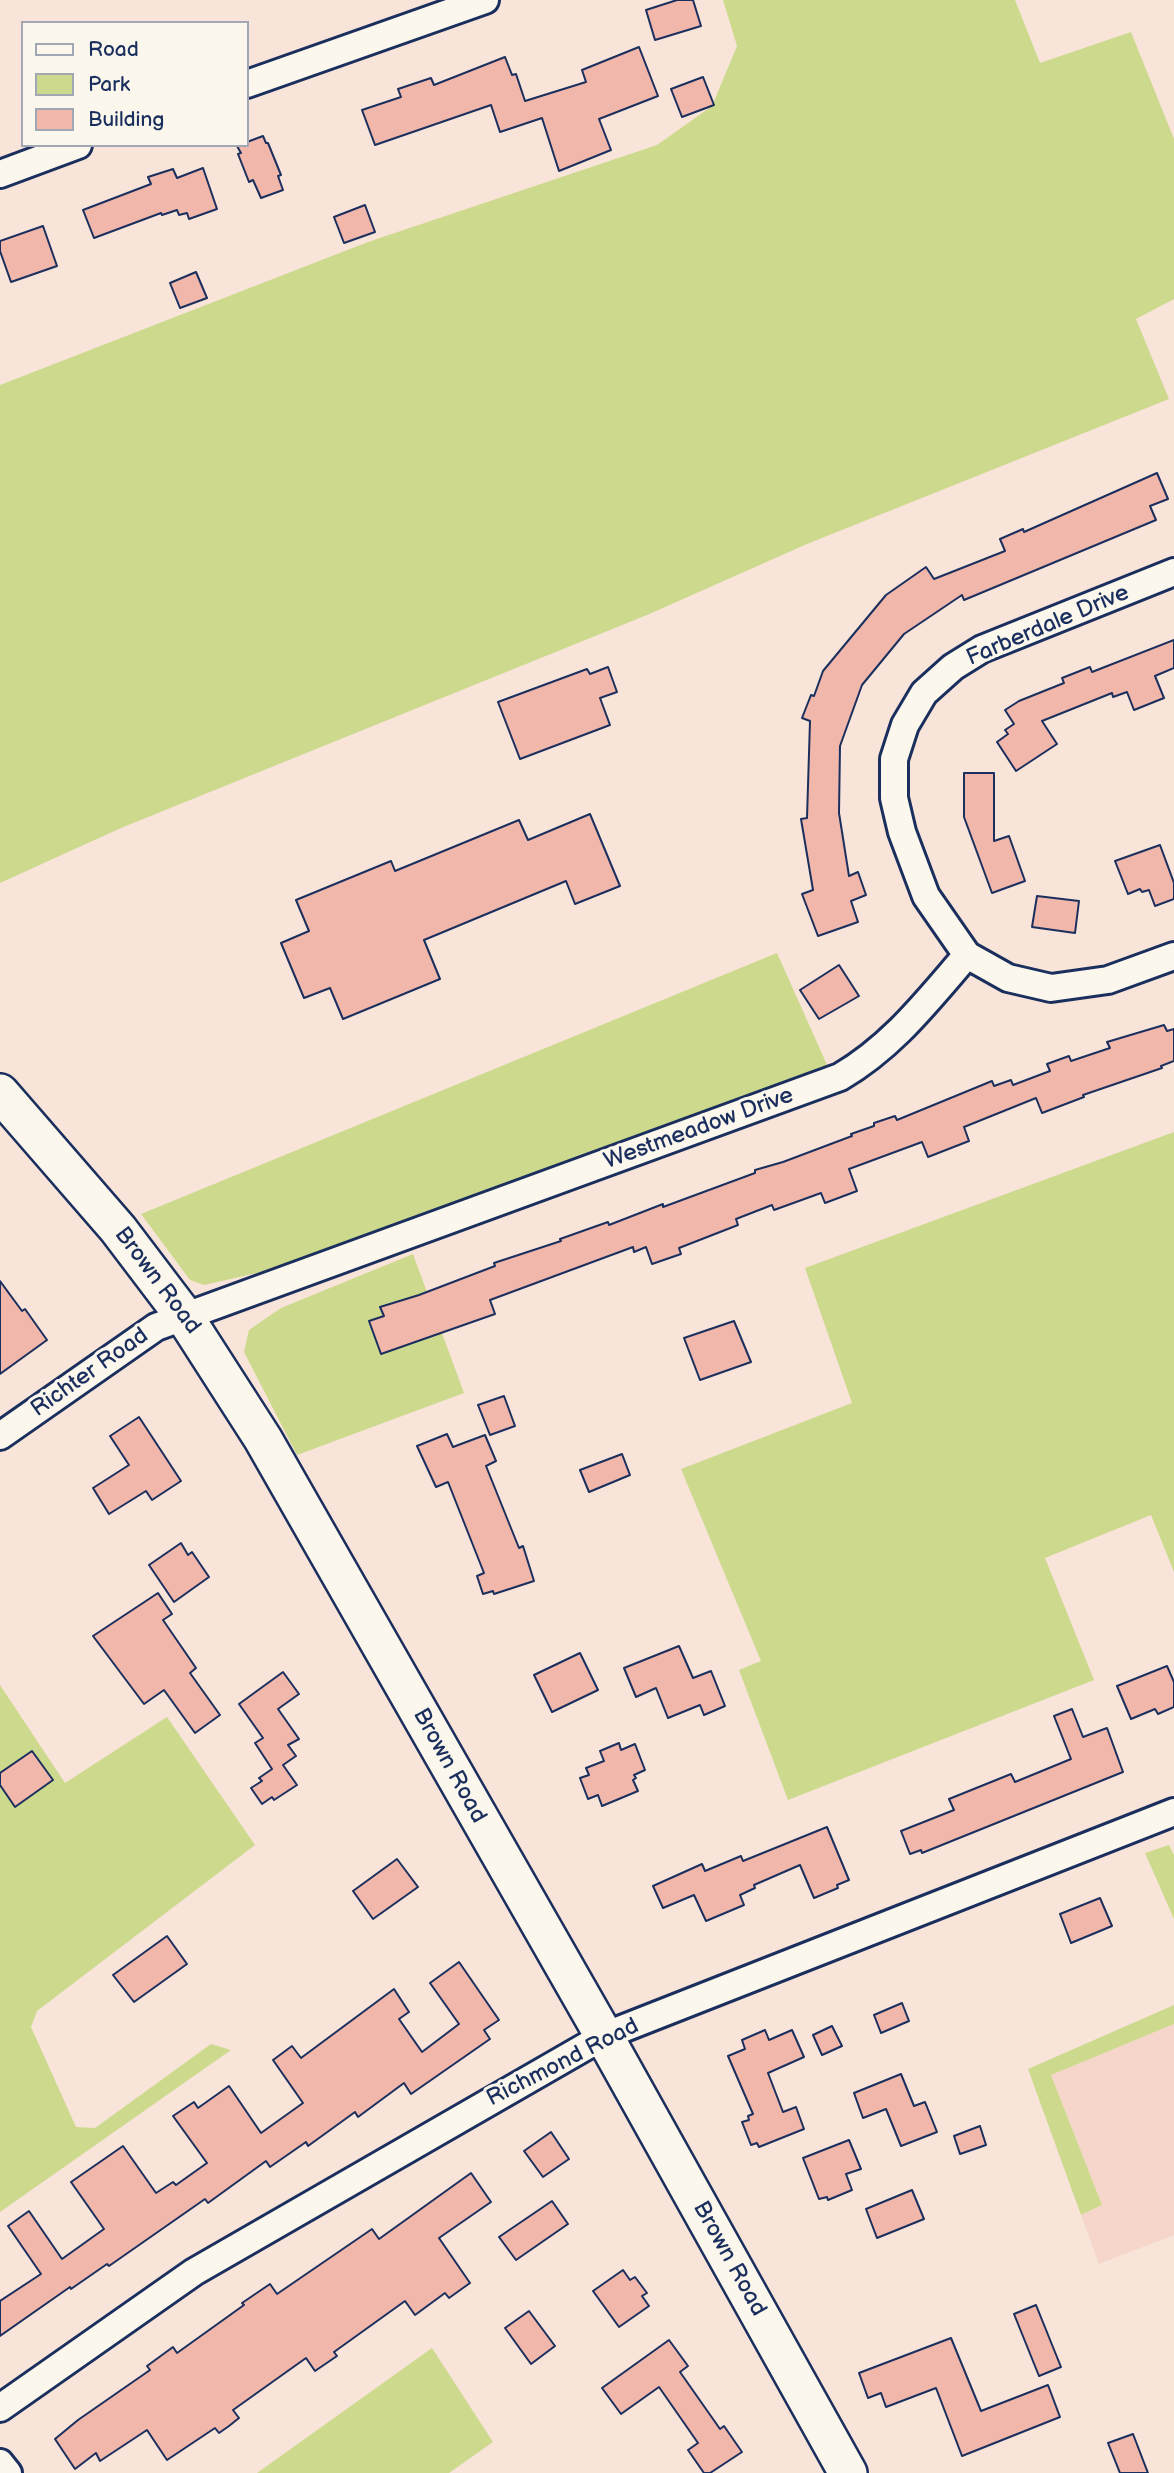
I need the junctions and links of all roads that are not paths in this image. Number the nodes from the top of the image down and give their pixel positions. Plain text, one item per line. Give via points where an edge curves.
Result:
1 (485, 0) edge
2 (248, 83) edge
3 (73, 147) edge
4 (0, 174) edge
5 (1174, 572) edge
6 (967, 955) junction
7 (1174, 956) edge
8 (0, 1093) edge
9 (184, 1316) junction
10 (0, 1436) edge
11 (1174, 1812) edge
12 (604, 2036) junction
13 (0, 2408) edge
14 (0, 2463) edge
15 (8, 2473) edge
16 (848, 2473) edge

1 - 2 street
3 - 4 street
5 - 6 street, Farberdale Drive via 982,649 924,693 905,725 894,759 894,798 902,832 926,896
6 - 7 street via 1008,978 1051,988 1108,980
6 - 9 street, Westmeadow Drive via 887,1044 840,1077
8 - 9 main road, Brown Road via 118,1228
9 - 10 street, Richter Road via 156,1327
9 - 12 main road, Brown Road via 280,1467
11 - 12 street, Richmond Road
12 - 13 street, Richmond Road via 194,2272
12 - 16 main road, Brown Road
14 - 15 street

